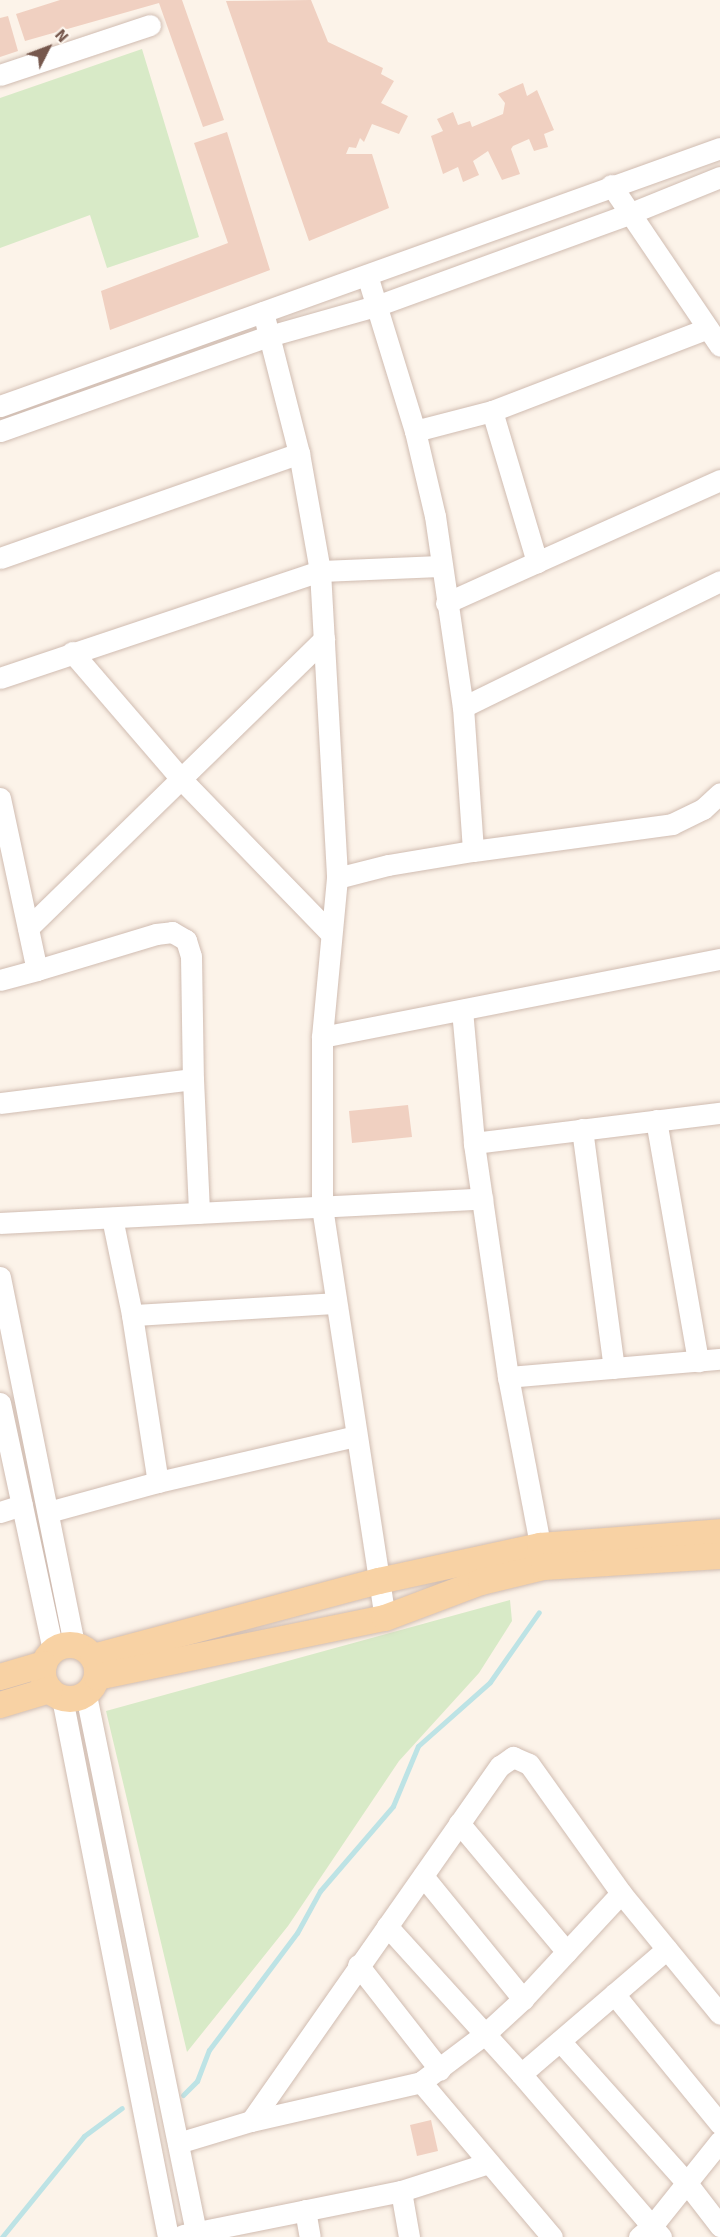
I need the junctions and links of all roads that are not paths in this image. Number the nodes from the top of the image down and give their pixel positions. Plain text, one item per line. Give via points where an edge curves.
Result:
1 (150, 25) dead end
2 (0, 75) edge
3 (720, 148) edge
4 (720, 177) edge
5 (611, 185) junction
6 (631, 213) junction
7 (367, 275) junction
8 (376, 306) junction
9 (263, 312) junction
10 (708, 328) junction
11 (269, 336) junction
12 (720, 346) edge
13 (0, 406) edge
14 (492, 411) junction
15 (0, 431) edge
16 (416, 431) junction
17 (299, 453) junction
18 (720, 480) edge
19 (0, 558) edge
20 (537, 562) junction
21 (441, 566) junction
22 (320, 571) junction
23 (720, 581) edge
24 (446, 603) junction
25 (324, 639) junction
26 (72, 652) junction
27 (0, 678) edge
28 (463, 707) junction
29 (182, 780) junction
30 (720, 793) edge
31 (0, 798) edge
32 (473, 851) junction
33 (337, 878) junction
34 (28, 928) junction
35 (331, 934) junction
36 (720, 959) edge
37 (37, 970) junction
38 (0, 980) edge
39 (462, 1010) junction
40 (322, 1037) junction
41 (193, 1079) junction
42 (0, 1103) edge
43 (720, 1113) edge
44 (656, 1120) junction
45 (582, 1129) junction
46 (474, 1143) junction
47 (482, 1199) junction
48 (322, 1207) junction
49 (199, 1213) junction
50 (112, 1218) junction
51 (0, 1223) edge
52 (0, 1277) edge
53 (336, 1304) junction
54 (132, 1315) junction
55 (720, 1359) edge
56 (698, 1361) junction
57 (614, 1368) junction
58 (508, 1377) junction
59 (1, 1416) edge
60 (356, 1436) junction
61 (158, 1482) junction
62 (22, 1505) junction
63 (0, 1512) edge
64 (48, 1512) junction
65 (720, 1532) edge
66 (542, 1556) junction
67 (720, 1556) edge
68 (379, 1581) junction
69 (385, 1618) junction
70 (70, 1672) junction
71 (0, 1677) edge
72 (0, 1705) edge
73 (459, 1823) junction
74 (423, 1876) junction
75 (621, 1893) junction
76 (387, 1926) junction
77 (667, 1949) junction
78 (567, 1952) junction
79 (358, 1965) junction
80 (614, 1994) junction
81 (524, 1999) junction
82 (720, 2014) edge
83 (485, 2034) junction
84 (560, 2041) junction
85 (440, 2070) junction
86 (521, 2074) junction
87 (421, 2082) junction
88 (170, 2100) junction
89 (143, 2104) junction
90 (251, 2121) junction
91 (720, 2124) edge
92 (720, 2142) edge
93 (178, 2143) junction
94 (489, 2163) junction
95 (686, 2182) junction
96 (401, 2191) junction
97 (305, 2210) junction
98 (720, 2226) edge
99 (651, 2233) edge
100 (196, 2235) edge
101 (168, 2237) edge
102 (173, 2237) edge
103 (310, 2237) edge
104 (409, 2237) edge
105 (552, 2237) edge

1 - 2 street
3 - 5 street
4 - 6 street
5 - 6 street
5 - 7 street
6 - 8 street
6 - 10 street
7 - 8 street
7 - 9 street
8 - 11 street
8 - 16 street
9 - 11 street
9 - 13 street
10 - 12 street
10 - 14 street
11 - 15 street
11 - 17 street
14 - 16 street
14 - 20 street
16 - 21 street via 435,516
17 - 19 street
17 - 22 street
18 - 20 street
20 - 24 street
21 - 22 street
21 - 24 street
22 - 25 street
22 - 26 street
23 - 28 street
24 - 28 street
25 - 29 street
25 - 33 street
26 - 27 street
26 - 29 street
28 - 32 street
29 - 34 street
29 - 35 street
30 - 32 street via 703,809 672,824
31 - 34 street
32 - 33 street
33 - 35 street
34 - 37 street
35 - 40 street
36 - 39 street
37 - 38 street
37 - 41 street via 156,934 172,932 186,940 191,956
39 - 40 street
39 - 46 street
40 - 48 street
41 - 42 street
41 - 49 street
43 - 44 street
44 - 45 street
44 - 56 street
45 - 46 street
45 - 57 street
46 - 47 street
47 - 48 street
47 - 58 street
48 - 49 street
48 - 53 street
49 - 50 street
50 - 51 street
50 - 54 street
52 - 64 street
53 - 54 street
53 - 60 street
54 - 61 street
55 - 56 street
56 - 57 street
57 - 58 street
58 - 66 street
59 - 62 street
60 - 61 street
60 - 68 street
61 - 64 street
62 - 63 street
62 - 70 street
64 - 70 street
65 - 66 main road
66 - 67 main road
66 - 68 main road
66 - 69 main road
68 - 69 street
68 - 70 main road
69 - 70 main road
70 - 71 main road
70 - 72 main road
70 - 88 street
70 - 89 street
73 - 74 street
73 - 75 street via 500,1766 513,1757 521,1760 529,1764
73 - 78 street
74 - 76 street
74 - 81 street
75 - 77 street
75 - 78 street
76 - 79 street
76 - 83 street
77 - 80 street
77 - 82 street
78 - 81 street
79 - 85 street
79 - 90 street
80 - 84 street
80 - 91 street
81 - 83 street
83 - 85 street
83 - 86 street
84 - 86 street
84 - 95 street
85 - 87 street
86 - 99 street
87 - 90 street
87 - 94 street
88 - 89 street
88 - 93 street
89 - 101 street
90 - 93 street
92 - 95 street
93 - 100 street
94 - 96 street
94 - 105 street
95 - 98 street
95 - 99 street
96 - 97 street
96 - 104 street
97 - 100 street
97 - 103 street
100 - 102 street

